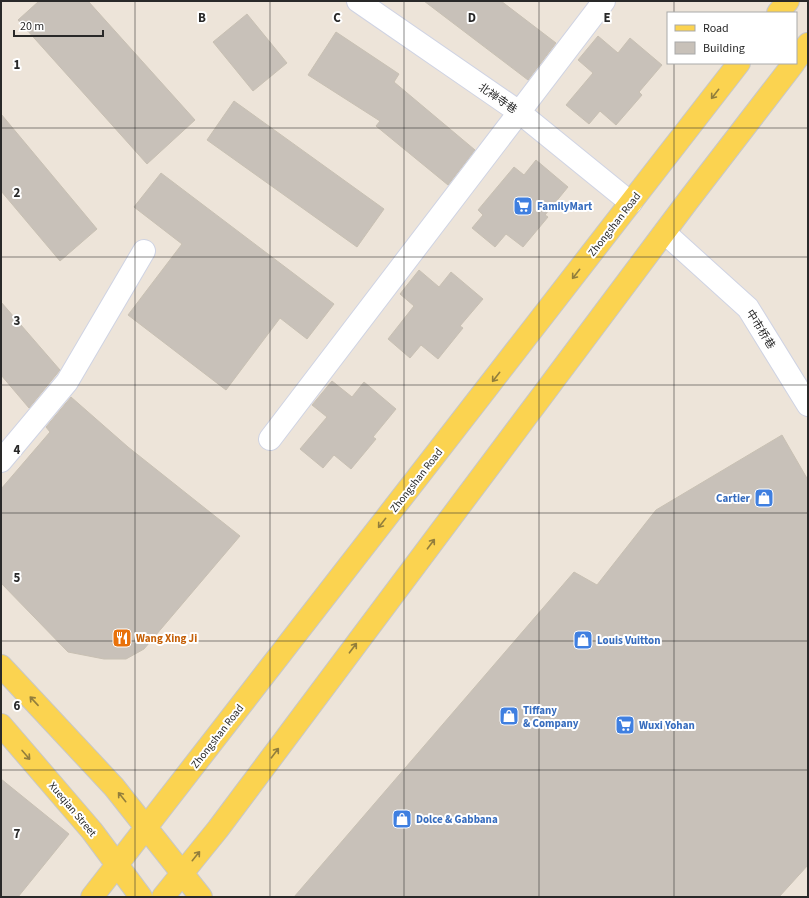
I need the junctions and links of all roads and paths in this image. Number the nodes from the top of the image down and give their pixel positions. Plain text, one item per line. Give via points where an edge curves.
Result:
1 (358, 1) edge
2 (604, 1) edge
3 (788, 1) edge
4 (779, 12) edge
5 (808, 44) edge
6 (797, 59) edge
7 (738, 64) edge
8 (793, 64) edge
9 (519, 112) junction
10 (631, 203) junction
11 (664, 233) junction
12 (144, 251) dead end
13 (808, 406) edge
14 (270, 439) dead end
15 (1, 461) edge
16 (1, 666) edge
17 (1, 725) edge
18 (146, 827) junction
19 (117, 865) junction
20 (182, 873) junction
21 (92, 897) edge
22 (141, 897) edge
23 (163, 897) edge
24 (201, 897) edge

1 - 9 street, 北禅寺巷
2 - 9 street
3 - 4 main road
5 - 6 main road
7 -> 10 main road, Zhongshan Road
8 - 11 main road
9 - 10 street, 北禅寺巷
9 - 14 street
10 -> 18 main road, Zhongshan Road
11 - 13 street, 中市桥巷 via 748,308
20 -> 11 main road via 218,829
12 - 15 street via 67,382
18 -> 16 main road via 114,787
17 -> 19 main road, Xueqian Street via 92,831
18 - 19 main road, Zhongshan Road
18 - 20 main road
19 - 21 main road, Zhongshan Road
19 - 22 main road, Xueqian Street
20 - 23 main road
20 - 24 main road

